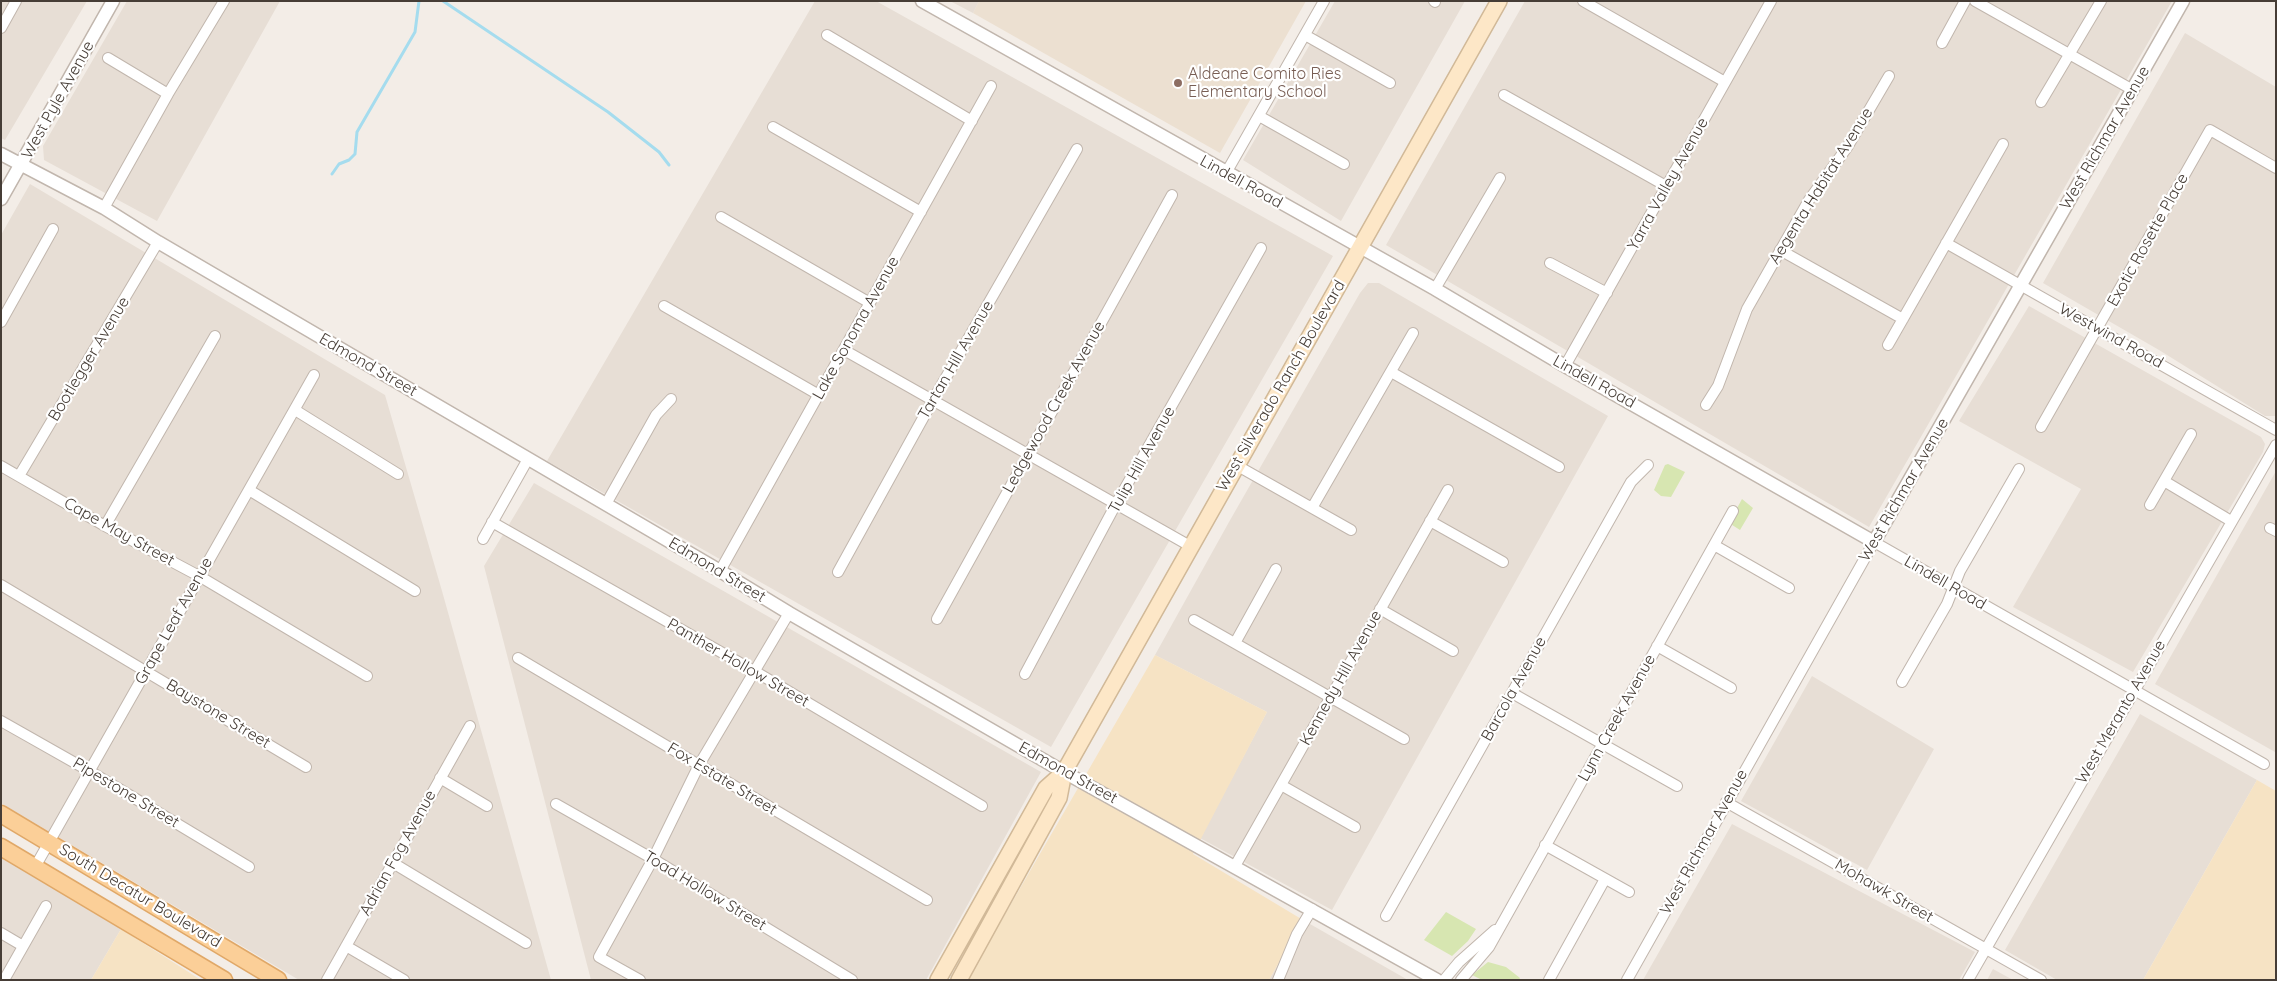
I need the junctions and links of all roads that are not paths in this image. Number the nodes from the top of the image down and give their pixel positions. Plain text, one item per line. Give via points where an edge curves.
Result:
1 (16, 1) edge
2 (113, 1) edge
3 (224, 1) edge
4 (922, 1) edge
5 (1324, 1) edge
6 (1499, 1) edge
7 (1583, 1) edge
8 (1772, 1) edge
9 (1965, 1) edge
10 (1975, 1) edge
11 (2101, 1) edge
12 (2183, 1) edge
13 (1, 28) edge
14 (827, 35) dead end
15 (1305, 35) junction
16 (1942, 43) dead end
17 (2070, 54) junction
18 (108, 58) dead end
19 (1888, 76) dead end
20 (1726, 82) junction
21 (1390, 84) dead end
22 (991, 86) dead end
23 (2133, 90) junction
24 (168, 94) junction
25 (1504, 95) dead end
26 (2042, 102) dead end
27 (1259, 116) junction
28 (972, 120) junction
29 (773, 127) dead end
30 (2003, 144) dead end
31 (1077, 149) dead end
32 (1, 154) edge
33 (1344, 164) dead end
34 (21, 165) junction
35 (2276, 168) edge
36 (1226, 173) junction
37 (1500, 178) dead end
38 (1666, 186) junction
39 (1172, 195) dead end
40 (1, 199) edge
41 (104, 208) junction
42 (921, 212) junction
43 (722, 217) dead end
44 (53, 229) dead end
45 (158, 242) junction
46 (1946, 243) junction
47 (1262, 248) dead end
48 (1360, 248) junction
49 (1780, 250) junction
50 (1550, 263) dead end
51 (2021, 286) junction
52 (1435, 289) junction
53 (1607, 293) junction
54 (870, 303) junction
55 (664, 306) dead end
56 (1903, 319) junction
57 (1, 322) edge
58 (2098, 329) junction
59 (1413, 333) dead end
60 (216, 336) dead end
61 (1888, 345) dead end
62 (844, 350) junction
63 (1565, 366) junction
64 (1391, 372) junction
65 (314, 375) dead end
66 (818, 395) junction
67 (671, 399) dead end
68 (933, 400) junction
69 (1706, 405) dead end
70 (295, 410) junction
71 (2041, 428) dead end
72 (2276, 430) edge
73 (2191, 434) dead end
74 (2276, 445) edge
75 (1027, 454) junction
76 (528, 459) junction
77 (1236, 465) junction
78 (1648, 465) dead end
79 (1, 466) edge
80 (1559, 467) dead end
81 (2019, 469) dead end
82 (398, 474) dead end
83 (19, 476) junction
84 (2164, 481) junction
85 (249, 490) junction
86 (1448, 490) dead end
87 (606, 504) junction
88 (1116, 504) junction
89 (2150, 505) dead end
90 (1312, 508) junction
91 (1734, 511) dead end
92 (1430, 521) junction
93 (2232, 521) junction
94 (492, 522) junction
95 (105, 526) junction
96 (1351, 530) dead end
97 (483, 539) dead end
98 (1874, 542) junction
99 (1714, 545) junction
100 (1190, 546) junction
101 (1503, 562) dead end
102 (1276, 569) dead end
103 (720, 571) junction
104 (838, 572) dead end
105 (199, 576) junction
106 (1, 585) edge
107 (1789, 588) dead end
108 (1953, 588) junction
109 (415, 591) dead end
110 (1380, 609) junction
111 (789, 613) junction
112 (937, 619) dead end
113 (1194, 620) dead end
114 (1235, 643) junction
115 (1658, 646) junction
116 (1453, 651) dead end
117 (518, 658) dead end
118 (146, 671) junction
119 (756, 672) junction
120 (1025, 674) dead end
121 (367, 676) dead end
122 (1902, 682) dead end
123 (1731, 688) dead end
124 (2133, 690) junction
125 (1512, 693) junction
126 (1331, 697) junction
127 (1, 721) edge
128 (470, 726) dead end
129 (1404, 738) dead end
130 (1602, 744) junction
131 (2264, 764) dead end
132 (699, 765) junction
133 (306, 767) dead end
134 (91, 772) junction
135 (1064, 772) junction
136 (440, 778) junction
137 (1281, 785) junction
138 (1677, 786) dead end
139 (1726, 802) junction
140 (556, 804) dead end
141 (487, 806) dead end
142 (982, 806) dead end
143 (1, 814) edge
144 (1355, 827) dead end
145 (50, 842) junction
146 (1545, 845) junction
147 (1, 847) edge
148 (653, 859) junction
149 (394, 864) junction
150 (1235, 866) junction
151 (35, 867) junction
152 (249, 867) dead end
153 (1605, 879) junction
154 (1629, 892) dead end
155 (927, 900) dead end
156 (46, 906) dead end
157 (1312, 909) junction
158 (1386, 916) dead end
159 (1500, 926) junction
160 (1, 934) edge
161 (526, 943) dead end
162 (23, 946) junction
163 (346, 946) junction
164 (1984, 949) junction
165 (259, 975) edge
166 (4, 980) edge
167 (224, 980) edge
168 (278, 980) edge
169 (327, 980) edge
170 (404, 980) edge
171 (640, 980) edge
172 (852, 980) edge
173 (938, 980) edge
174 (959, 980) edge
175 (1278, 980) edge
176 (1436, 980) edge
177 (1444, 980) edge
178 (1461, 980) edge
179 (1549, 980) edge
180 (1627, 980) edge
181 (1968, 980) edge
182 (2041, 980) edge

1 - 13 street
2 - 34 street, West Pyle Avenue
3 - 24 street
4 - 36 street, Lindell Road
5 - 15 street
6 - 48 main road, West Silverado Ranch Boulevard
7 - 20 street
8 - 20 street, Yarra Valley Avenue
9 - 16 street
10 - 17 street
11 - 17 street
12 - 23 street, West Richmar Avenue
14 - 28 street
15 - 21 street
15 - 27 street
17 - 23 street
17 - 26 street
18 - 24 street
19 - 49 street, Aegenta Habitat Avenue via 1848,146 1809,200
20 - 38 street, Yarra Valley Avenue
22 - 28 street, Lake Sonoma Avenue
23 - 51 street, West Richmar Avenue
24 - 41 street
25 - 38 street
27 - 33 street
27 - 36 street
28 - 42 street, Lake Sonoma Avenue
29 - 42 street
30 - 46 street
31 - 68 street, Tartan Hill Avenue
32 - 34 street, Edmond Street
34 - 40 street, West Pyle Avenue
34 - 41 street, Edmond Street
35 - 58 street, Exotic Rosette Place via 2210,130
36 - 48 street, Lindell Road
37 - 52 street
38 - 53 street, Yarra Valley Avenue
39 - 75 street, Ledgewood Creek Avenue
41 - 45 street, Edmond Street
42 - 54 street, Lake Sonoma Avenue
43 - 54 street
44 - 57 street
45 - 76 street, Edmond Street
45 - 83 street, Bootlegger Avenue
46 - 51 street, Westwind Road
46 - 56 street
47 - 88 street, Tulip Hill Avenue
48 - 52 street, Lindell Road
48 - 77 main road, West Silverado Ranch Boulevard
49 - 56 street
49 - 69 street, Aegenta Habitat Avenue via 1747,309 1718,386
50 - 53 street
51 - 58 street, Westwind Road
51 - 98 street, West Richmar Avenue
52 - 63 street, Lindell Road
53 - 63 street, Yarra Valley Avenue
54 - 62 street, Lake Sonoma Avenue
55 - 66 street
56 - 61 street
58 - 71 street, Exotic Rosette Place
58 - 72 street, Westwind Road
59 - 64 street
60 - 95 street
62 - 66 street, Lake Sonoma Avenue
62 - 68 street
63 - 98 street, Lindell Road
64 - 80 street
64 - 90 street
65 - 70 street, Grape Leaf Avenue
66 - 103 street, Lake Sonoma Avenue
67 - 87 street via 656,415
68 - 75 street
68 - 104 street, Tartan Hill Avenue
70 - 82 street
70 - 85 street, Grape Leaf Avenue
73 - 84 street
74 - 93 street, West Meranto Avenue
75 - 88 street
75 - 112 street, Ledgewood Creek Avenue
76 - 87 street, Edmond Street
76 - 94 street
77 - 90 street
77 - 100 main road, West Silverado Ranch Boulevard
78 - 125 street, Barcola Avenue via 1631,482
79 - 83 street, Cape May Street
81 - 108 street
83 - 95 street, Cape May Street
84 - 89 street
84 - 93 street
85 - 105 street, Grape Leaf Avenue
85 - 109 street
86 - 92 street, Kennedy Hill Avenue
87 - 103 street, Edmond Street
88 - 100 street
88 - 120 street, Tulip Hill Avenue
90 - 96 street
91 - 99 street, Lynn Creek Avenue
92 - 101 street
92 - 110 street, Kennedy Hill Avenue
93 - 124 street, West Meranto Avenue
94 - 97 street
94 - 119 street, Panther Hollow Street
95 - 105 street, Cape May Street
98 - 108 street, Lindell Road
98 - 139 street, West Richmar Avenue
99 - 107 street
99 - 115 street, Lynn Creek Avenue
100 - 135 main road, West Silverado Ranch Boulevard
102 - 114 street
103 - 111 street, Edmond Street
105 - 118 street, Grape Leaf Avenue
105 - 121 street, Cape May Street
106 - 118 street, Baystone Street
108 - 122 street
108 - 124 street, Lindell Road
110 - 116 street
110 - 126 street, Kennedy Hill Avenue
111 - 119 street
111 - 135 street, Edmond Street
113 - 114 street
114 - 126 street
115 - 123 street
115 - 130 street, Lynn Creek Avenue
117 - 132 street, Fox Estate Street
118 - 133 street, Baystone Street
118 - 134 street, Grape Leaf Avenue
119 - 132 street
119 - 142 street, Panther Hollow Street
124 - 131 street, Lindell Road
124 - 164 street, West Meranto Avenue
125 - 130 street
125 - 158 street, Barcola Avenue
126 - 129 street
126 - 137 street, Kennedy Hill Avenue
127 - 134 street, Pipestone Street
128 - 136 street, Adrian Fog Avenue
130 - 138 street
130 - 146 street, Lynn Creek Avenue
132 - 148 street
132 - 155 street, Fox Estate Street
134 - 145 street, Grape Leaf Avenue
134 - 152 street, Pipestone Street
135 - 150 street, Edmond Street
135 - 173 main road, West Silverado Ranch Boulevard via 1046,788
135 - 174 main road, West Silverado Ranch Boulevard via 1059,798
136 - 141 street
136 - 149 street, Adrian Fog Avenue
137 - 144 street
137 - 150 street, Kennedy Hill Avenue
139 - 164 street, Mohawk Street
139 - 180 street, West Richmar Avenue
140 - 148 street, Toad Hollow Street
143 - 145 main road, South Decatur Boulevard
145 - 151 street, Grape Leaf Avenue
145 - 165 main road, South Decatur Boulevard
146 - 153 street
146 - 159 street, Lynn Creek Avenue
147 - 151 main road, South Decatur Boulevard
148 - 171 street via 599,957
148 - 172 street, Toad Hollow Street
149 - 161 street
149 - 163 street, Adrian Fog Avenue
150 - 157 street, Edmond Street
151 - 167 main road, South Decatur Boulevard
153 - 154 street
153 - 179 street
156 - 162 street
157 - 175 street via 1297,934
157 - 176 street, Edmond Street
159 - 177 street, Lynn Creek Avenue via 1459,962
159 - 178 street, Lynn Creek Avenue via 1485,954
160 - 162 street
162 - 166 street
163 - 169 street, Adrian Fog Avenue
163 - 170 street
164 - 181 street, West Meranto Avenue
164 - 182 street, Mohawk Street
165 - 168 main road, South Decatur Boulevard

